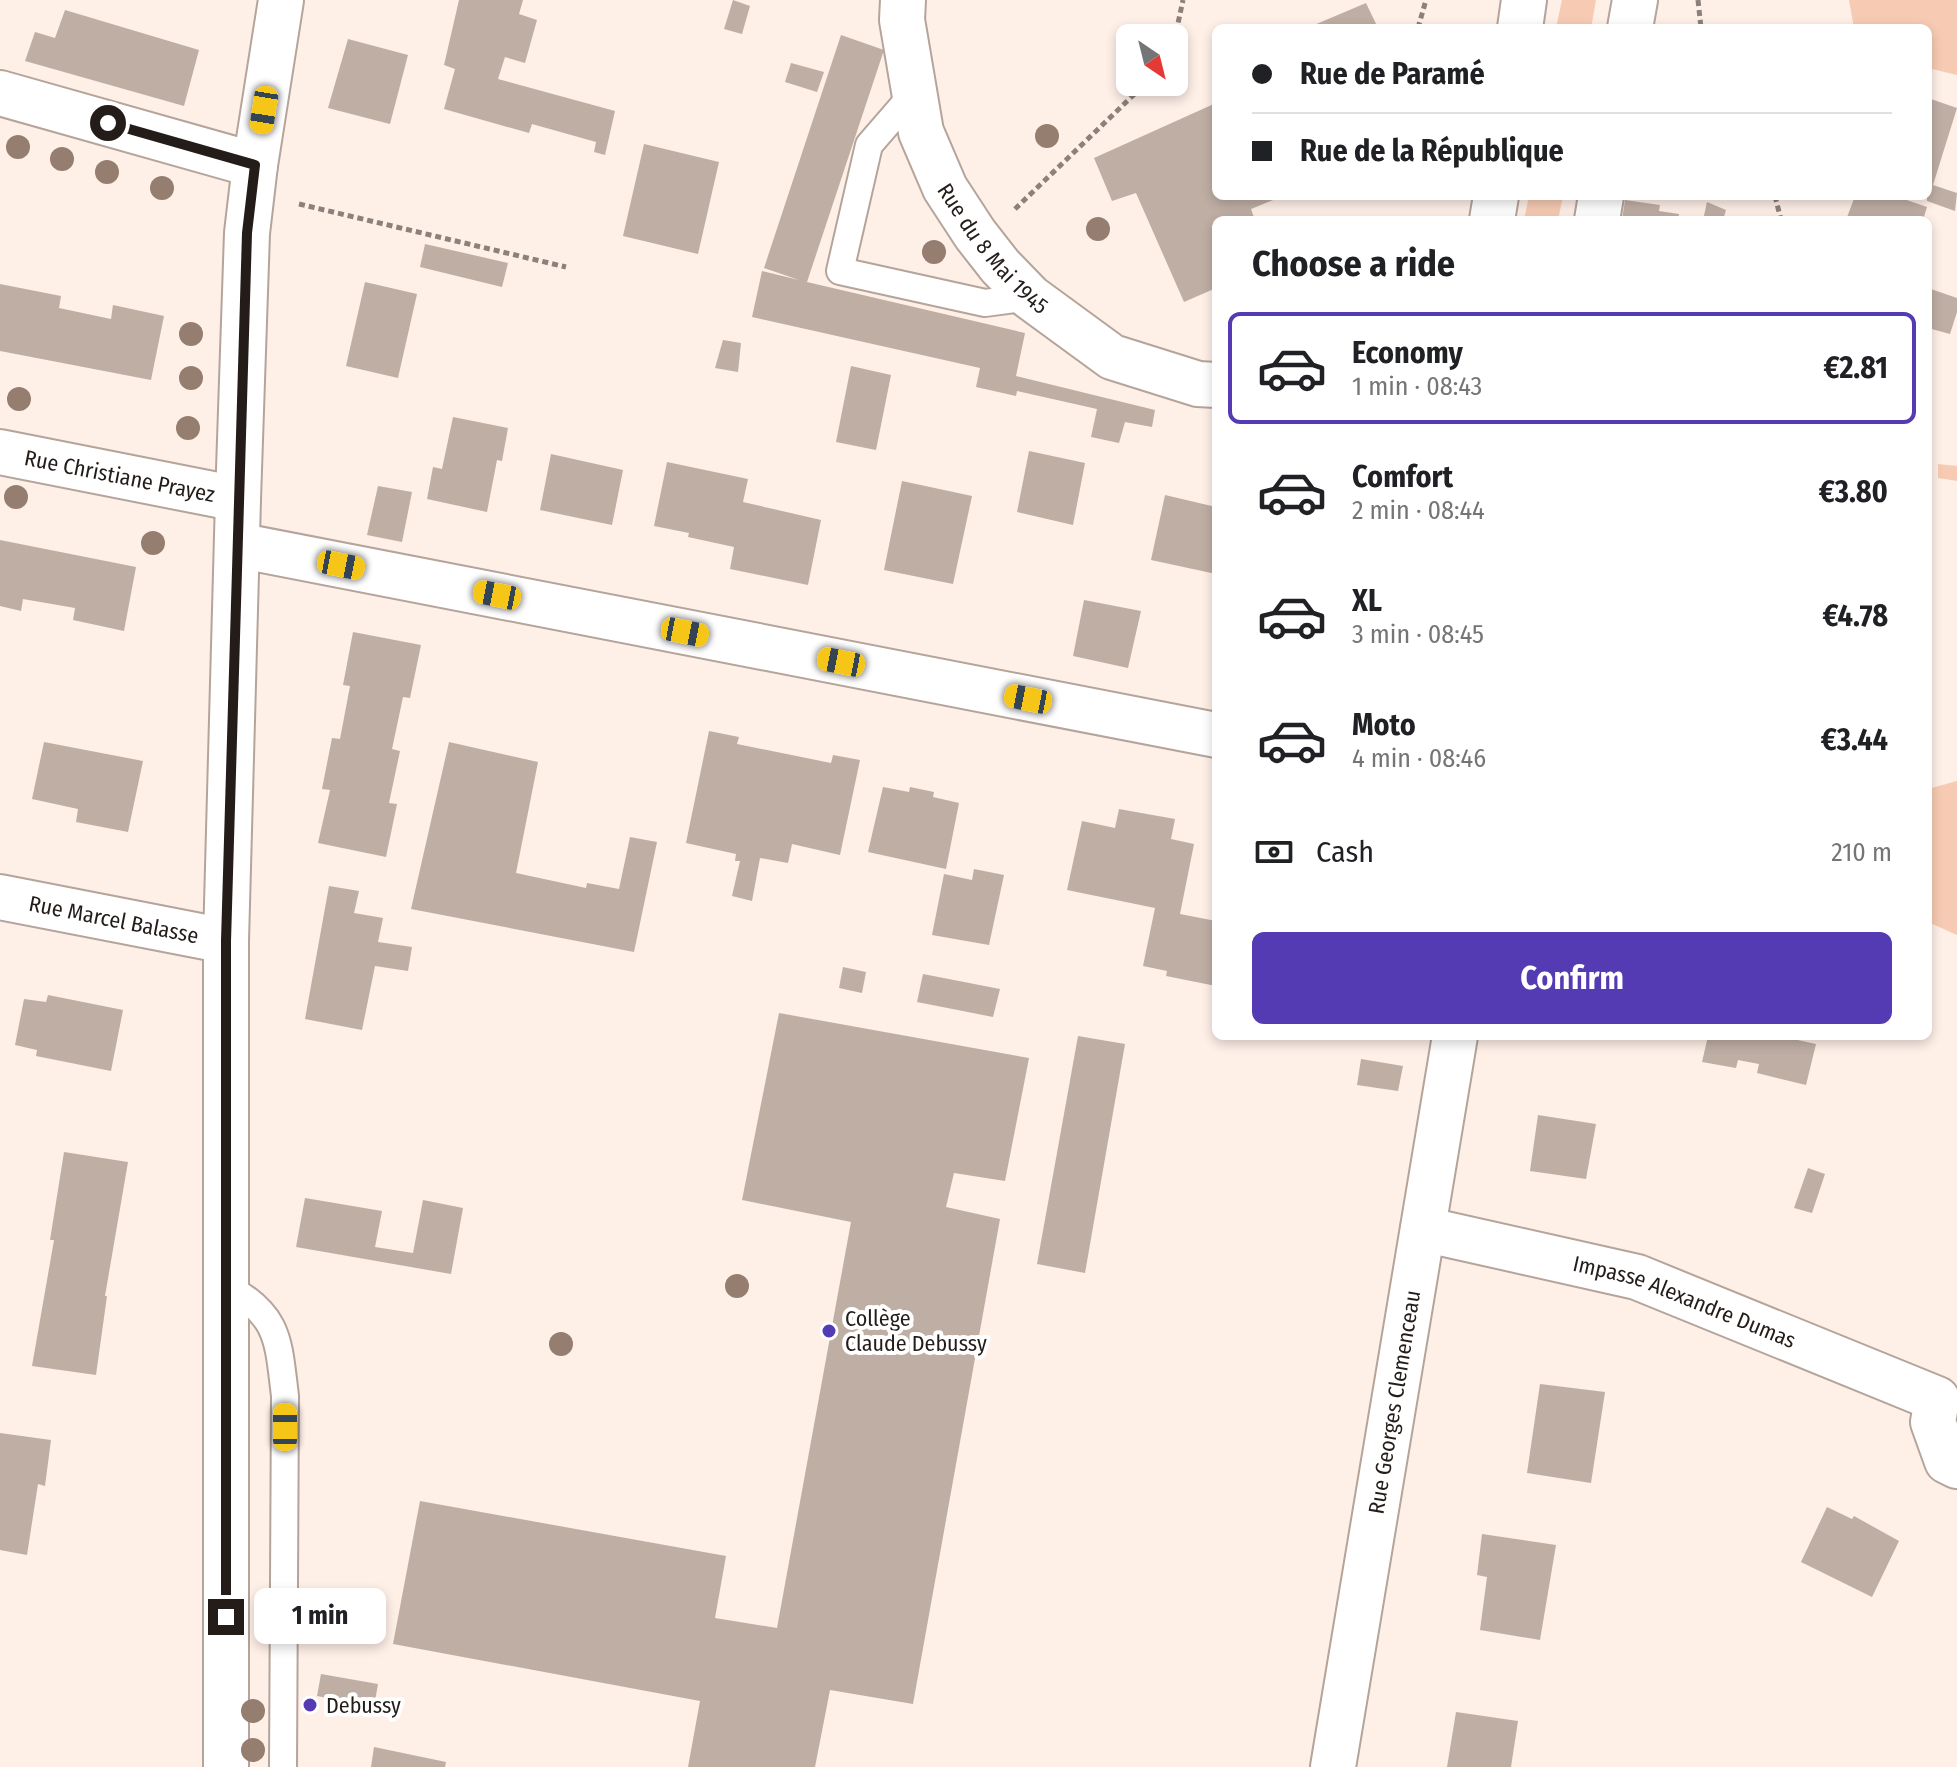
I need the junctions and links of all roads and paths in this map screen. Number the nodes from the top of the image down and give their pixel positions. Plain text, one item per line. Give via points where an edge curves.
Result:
1 (281, 0) edge
2 (903, 0) edge
3 (1183, 0) edge
4 (1426, 0) edge
5 (1524, 0) edge
6 (1635, 0) edge
7 (1698, 0) edge
8 (1178, 24) edge
9 (1419, 24) edge
10 (1521, 24) edge
11 (1631, 24) edge
12 (1701, 24) edge
13 (0, 93) edge
14 (914, 93) junction
15 (1133, 96) edge
16 (253, 179) junction
17 (975, 234) junction
18 (566, 267) dead end
19 (1030, 297) junction
20 (1212, 385) edge
21 (0, 452) edge
22 (238, 499) junction
23 (237, 545) junction
24 (1212, 734) edge
25 (0, 897) edge
26 (226, 941) junction
27 (1454, 1040) edge
28 (1423, 1229) junction
29 (226, 1286) junction
30 (1947, 1396) edge
31 (1957, 1466) edge
32 (226, 1767) edge
33 (283, 1767) edge
34 (1333, 1767) edge

1 - 16 street
2 - 14 street, Rue du 8 Mai 1945
3 - 8 path
4 - 9 path
5 - 10 street
6 - 11 street
7 - 12 path
13 - 16 street
14 - 17 street, Rue du 8 Mai 1945 via 921,132 945,188
14 - 19 lane via 869,145 840,271 985,303
15 - 17 path via 1021,205
16 - 18 path
16 - 22 street
17 - 19 street, Rue du 8 Mai 1945
19 - 20 street, Rue du 8 Mai 1945 via 1112,357
21 - 22 street, Rue Christiane Prayez
22 - 23 street
23 - 24 street
23 - 26 street
25 - 26 street, Rue Marcel Balasse
26 - 29 street
27 - 28 street, Rue Georges Clemenceau
28 - 30 street, Impasse Alexandre Dumas via 1637,1277
28 - 34 street, Rue Georges Clemenceau
29 - 32 street
29 - 33 lane via 252,1300 277,1336 285,1396
30 - 31 street, Impasse Alexandre Dumas via 1933,1422 1947,1461

